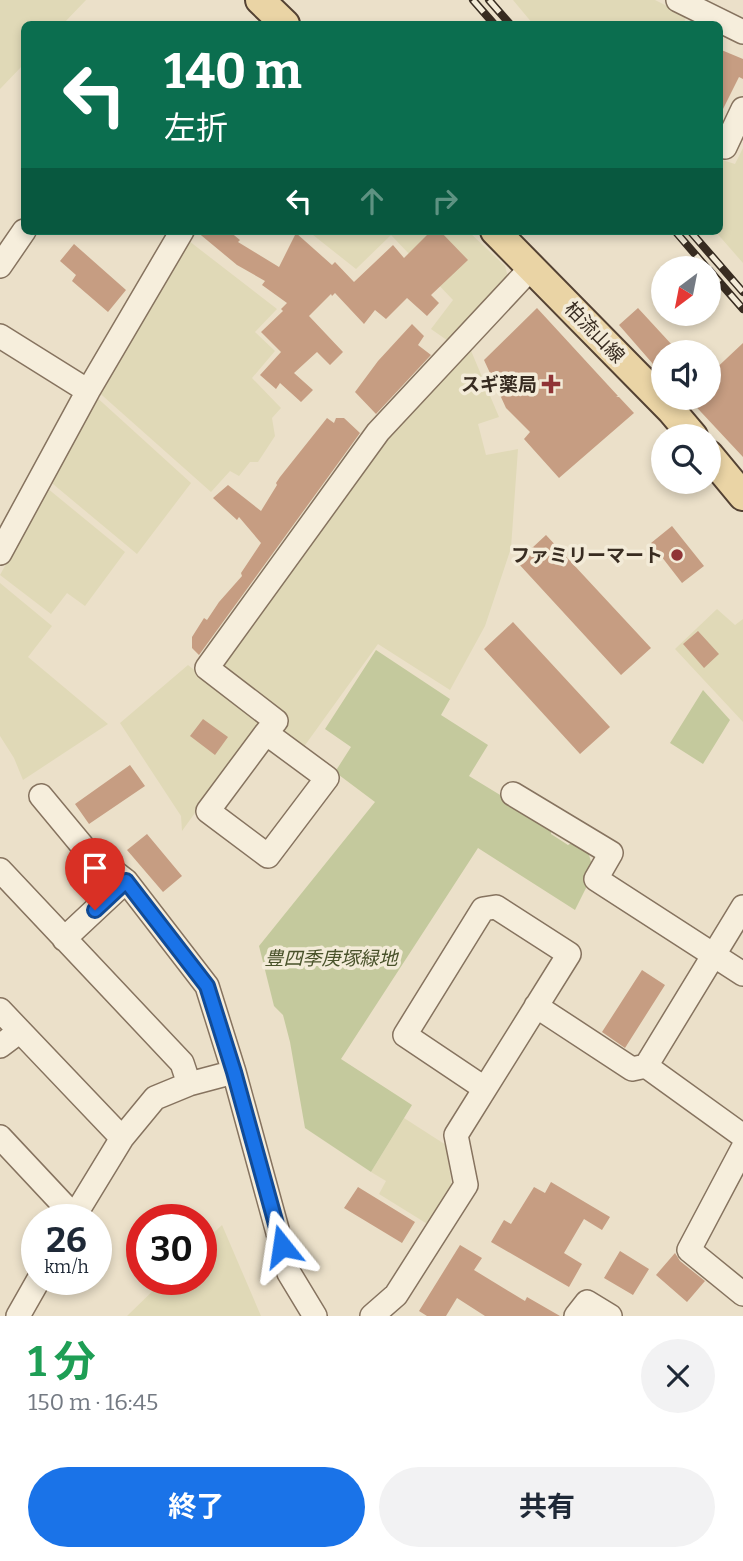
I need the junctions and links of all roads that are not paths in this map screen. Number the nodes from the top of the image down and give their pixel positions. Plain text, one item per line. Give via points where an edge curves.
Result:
1 (260, 0) edge
2 (678, 0) edge
3 (282, 21) edge
4 (721, 21) edge
5 (723, 22) edge
6 (743, 32) edge
7 (743, 109) edge
8 (723, 146) edge
9 (21, 235) edge
10 (180, 235) edge
11 (499, 235) edge
12 (0, 266) edge
13 (532, 267) junction
14 (0, 336) edge
15 (88, 391) junction
16 (683, 424) edge
17 (721, 469) edge
18 (743, 496) edge
19 (0, 553) edge
20 (266, 733) junction
21 (513, 794) dead end
22 (41, 796) dead end
23 (0, 870) edge
24 (126, 881) junction
25 (743, 907) edge
26 (64, 939) junction
27 (713, 953) junction
28 (743, 974) edge
29 (536, 1006) junction
30 (0, 1010) edge
31 (20, 1031) junction
32 (0, 1046) edge
33 (646, 1066) junction
34 (234, 1072) junction
35 (189, 1084) junction
36 (484, 1088) junction
37 (743, 1136) edge
38 (0, 1137) edge
39 (122, 1138) junction
40 (743, 1149) edge
41 (60, 1204) edge
42 (82, 1204) edge
43 (743, 1294) edge
44 (30, 1295) edge
45 (18, 1316) edge
46 (315, 1316) edge
47 (372, 1316) edge
48 (576, 1316) edge
49 (610, 1316) edge

1 - 3 main road
2 - 4 street
5 - 6 street
7 - 8 street
9 - 12 street
10 - 15 street
11 - 13 main road, 柏流山線
13 - 16 main road, 柏流山線
13 - 20 street via 378,432 206,668 276,720
14 - 15 street
15 - 19 street
17 - 18 main road
20 - 20 street via 327,778 268,856 208,811
21 - 27 street via 611,853 596,879
22 - 24 street via 85,849
23 - 26 street
24 - 26 street
24 - 34 street via 207,986
25 - 27 street
26 - 35 street via 182,1063
27 - 28 street
27 - 33 street
29 - 33 street via 632,1069
29 - 36 street
29 - 36 street via 569,954 496,907 483,909 405,1035
30 - 31 street
31 - 32 street
31 - 39 street
33 - 37 street
34 - 35 street
34 - 46 street via 289,1273
35 - 39 street via 155,1098
36 - 47 street via 456,1135 466,1185 396,1295
38 - 41 street
39 - 42 street
40 - 43 street via 689,1250
44 - 45 street
48 - 49 street via 587,1302

